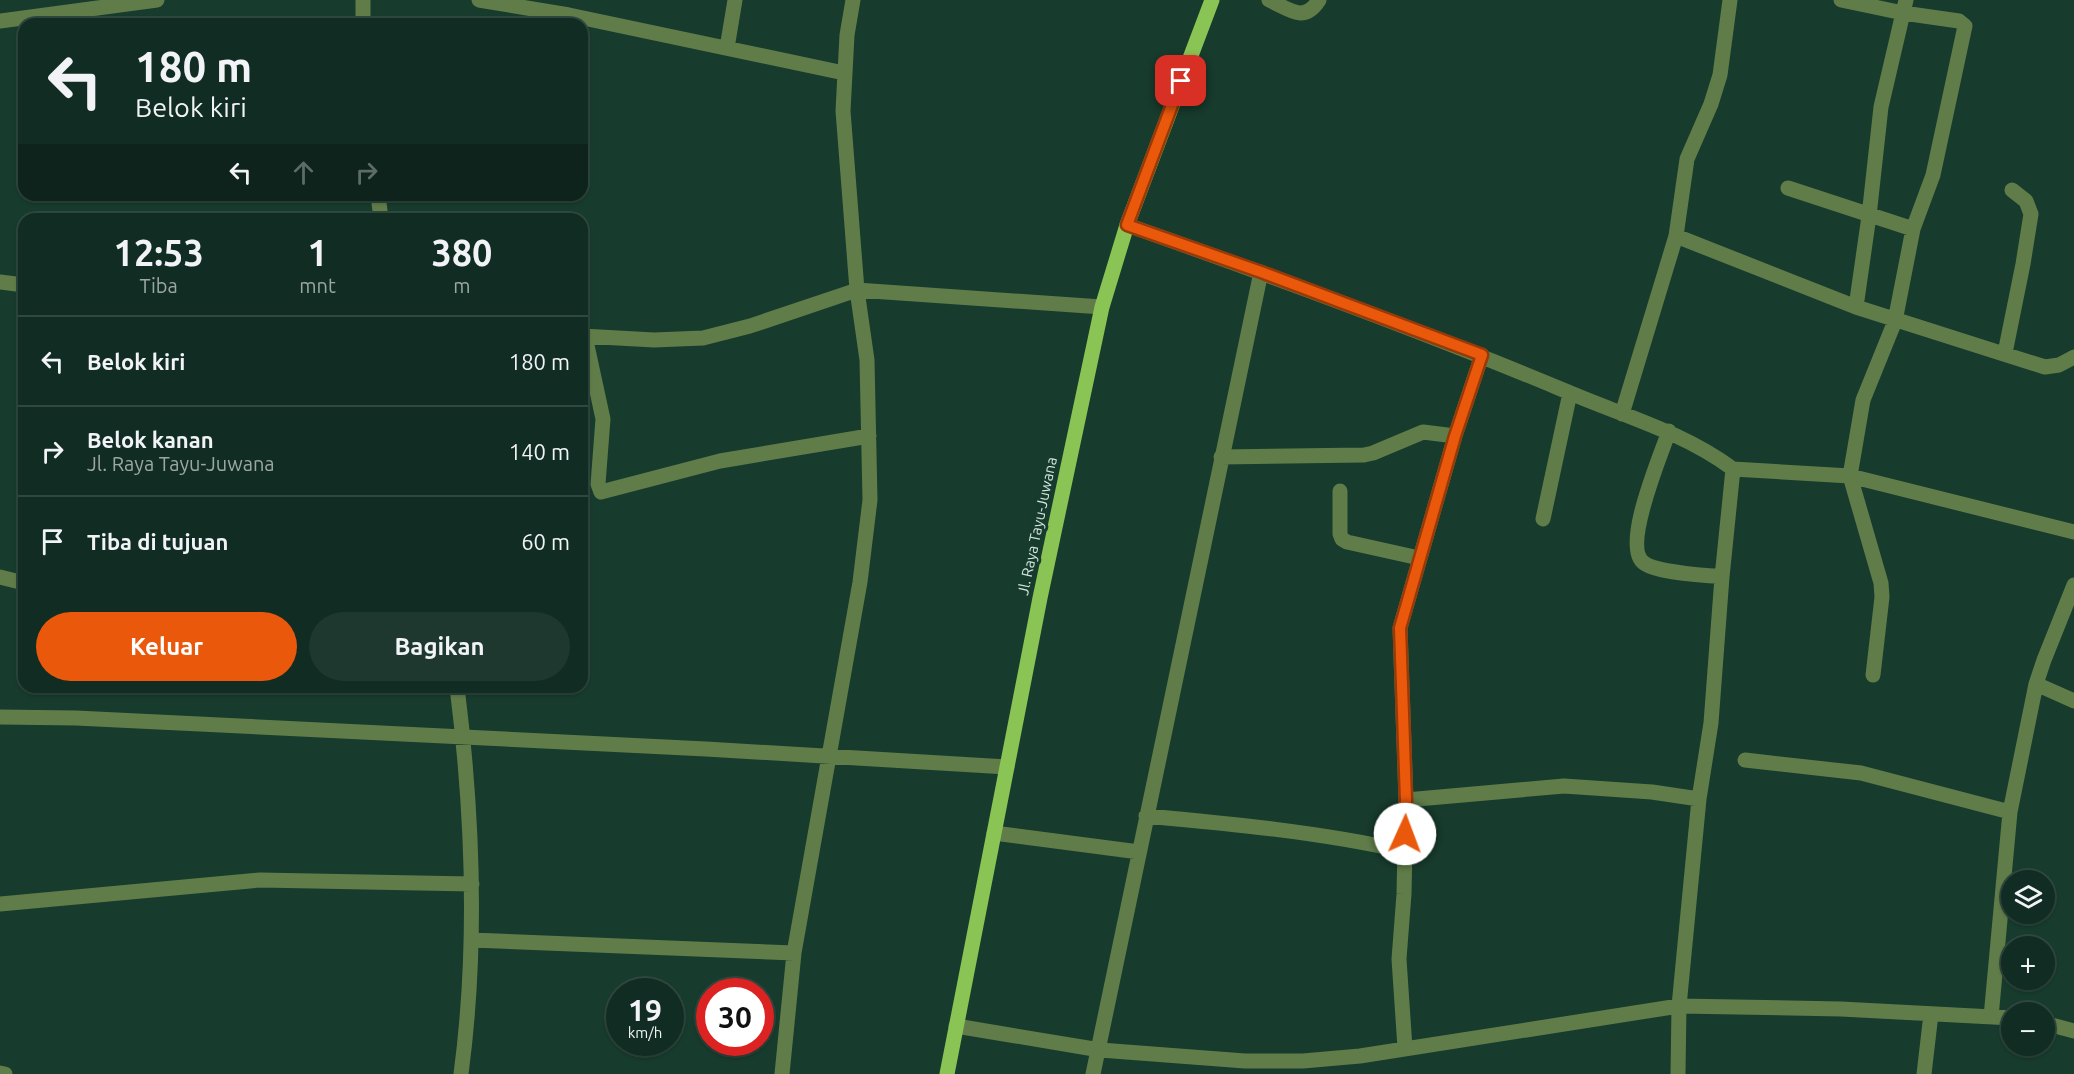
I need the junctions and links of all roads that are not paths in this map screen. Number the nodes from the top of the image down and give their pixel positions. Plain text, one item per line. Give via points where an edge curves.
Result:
1 (157, 0) edge
2 (363, 0) edge
3 (479, 0) edge
4 (735, 0) edge
5 (853, 0) edge
6 (1212, 0) edge
7 (1269, 0) edge
8 (1319, 0) edge
9 (1730, 0) edge
10 (1841, 0) edge
11 (1904, 6) edge
12 (22, 18) edge
13 (363, 18) edge
14 (583, 18) edge
15 (18, 19) edge
16 (588, 19) edge
17 (0, 21) edge
18 (727, 48) junction
19 (844, 73) junction
20 (1788, 188) dead end
21 (2012, 190) dead end
22 (1869, 216) junction
23 (1127, 225) junction
24 (1913, 229) junction
25 (1676, 236) junction
26 (1261, 272) junction
27 (0, 282) edge
28 (18, 284) edge
29 (857, 290) junction
30 (1102, 307) junction
31 (1856, 307) junction
32 (1896, 321) junction
33 (588, 336) edge
34 (2005, 353) junction
35 (1482, 355) junction
36 (588, 357) edge
37 (2074, 357) edge
38 (1570, 393) junction
39 (1622, 414) junction
40 (1669, 431) junction
41 (869, 436) junction
42 (1455, 436) junction
43 (1221, 457) junction
44 (1732, 468) junction
45 (1850, 476) junction
46 (1340, 491) dead end
47 (1543, 519) dead end
48 (2074, 532) edge
49 (1419, 558) junction
50 (0, 577) edge
51 (1722, 577) junction
52 (18, 582) edge
53 (2074, 585) edge
54 (1873, 675) dead end
55 (2036, 684) junction
56 (457, 693) edge
57 (2074, 701) edge
58 (0, 717) edge
59 (463, 737) junction
60 (830, 757) junction
61 (1745, 760) dead end
62 (1007, 767) junction
63 (1406, 800) junction
64 (1699, 800) junction
65 (2010, 812) junction
66 (1146, 816) junction
67 (994, 833) junction
68 (1404, 850) junction
69 (1139, 852) junction
70 (472, 884) junction
71 (0, 904) edge
72 (472, 940) junction
73 (795, 953) junction
74 (1679, 1006) junction
75 (1931, 1014) junction
76 (1991, 1017) junction
77 (2001, 1017) edge
78 (957, 1026) junction
79 (2055, 1026) edge
80 (2074, 1031) edge
81 (1405, 1048) junction
82 (1100, 1050) junction
83 (0, 1073) edge
84 (5, 1074) edge
85 (461, 1074) edge
86 (782, 1074) edge
87 (947, 1074) edge
88 (1093, 1074) edge
89 (1678, 1074) edge
90 (1924, 1074) edge

1 - 12 street
2 - 13 street
3 - 14 street
4 - 18 street
5 - 19 street
6 - 23 main road, Jl. Raya Tayu-Juwana
7 - 8 street via 1304,13
9 - 25 street via 1720,75 1687,159
10 - 11 street
11 - 22 street via 1881,106
11 - 24 street via 1965,26 1933,175
15 - 17 street
16 - 18 street
18 - 19 street
19 - 29 street via 843,111
20 - 22 street
21 - 34 street via 2026,201 2031,214
22 - 24 street
22 - 31 street
23 - 26 street
23 - 30 main road, Jl. Raya Tayu-Juwana
24 - 32 street
25 - 31 street
25 - 39 street
26 - 35 street
26 - 43 street
27 - 28 street
29 - 30 street
29 - 33 street via 703,338
29 - 41 street via 867,360
30 - 62 main road, Jl. Raya Tayu-Juwana
31 - 32 street
32 - 34 street
32 - 45 street via 1863,400
34 - 37 street via 2045,367
35 - 38 street
35 - 42 street
36 - 41 street via 603,419 598,484 602,492 720,461
38 - 39 street
38 - 47 street
39 - 40 street
40 - 44 street
40 - 51 street via 1641,512 1638,556 1658,569
41 - 60 street via 870,500 863,559
42 - 43 street via 1423,432 1364,455
42 - 49 street
43 - 66 street
44 - 45 street
44 - 51 street
45 - 48 street
45 - 54 street via 1881,583
46 - 49 street via 1342,539
49 - 63 street via 1400,628
50 - 52 street
51 - 64 street via 1711,723
53 - 55 street
55 - 57 street
55 - 65 street
56 - 59 street
58 - 59 street
59 - 60 street
59 - 70 street
60 - 62 street
60 - 73 street
61 - 65 street via 1861,773
62 - 67 main road, Jl. Raya Tayu-Juwana
63 - 64 street via 1564,786 1652,792
63 - 68 street
64 - 74 street
65 - 76 street
66 - 68 street via 1293,831
66 - 69 street
67 - 69 street
67 - 78 main road, Jl. Raya Tayu-Juwana
68 - 81 street via 1399,959
69 - 82 street
70 - 71 street via 260,880
70 - 72 street
72 - 73 street
72 - 85 street
73 - 86 street
74 - 75 street
74 - 81 street
74 - 89 street
75 - 76 street
75 - 90 street
76 - 77 street
78 - 82 street
78 - 87 main road, Jl. Raya Tayu-Juwana
79 - 80 street
81 - 82 street via 1303,1061 1245,1061
82 - 88 street
83 - 84 street

